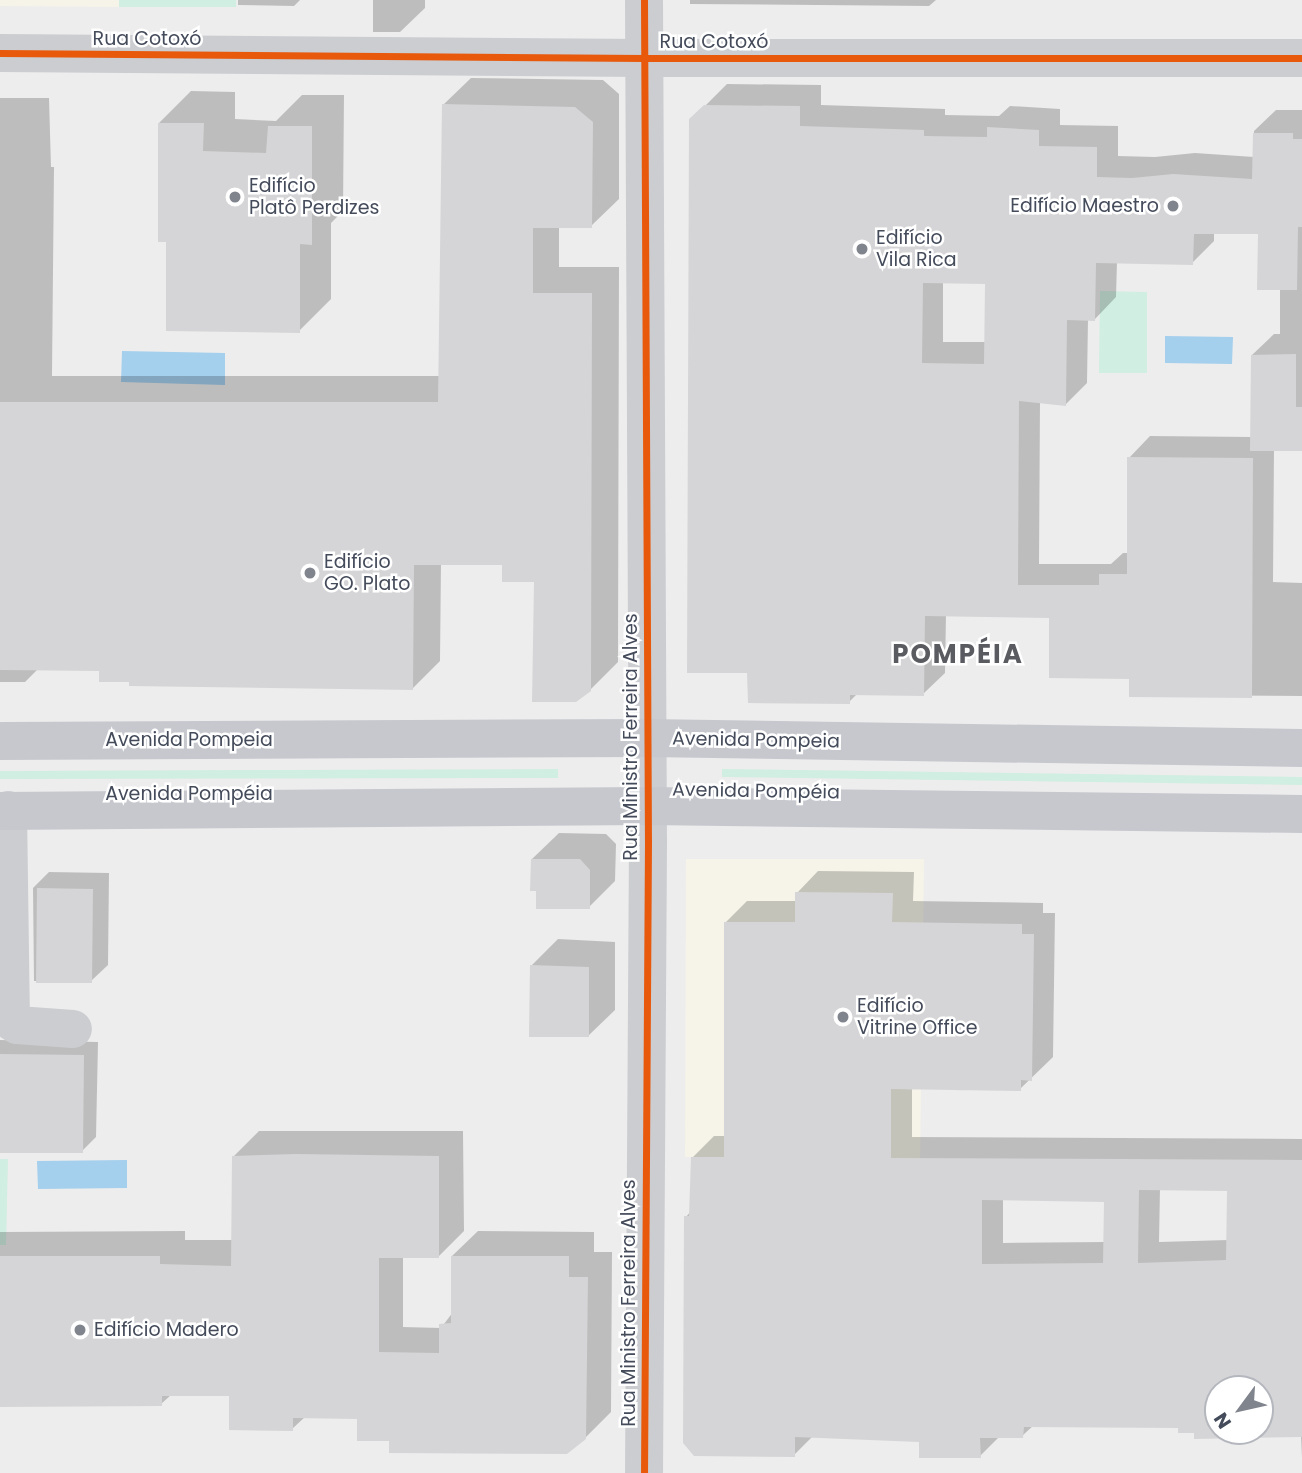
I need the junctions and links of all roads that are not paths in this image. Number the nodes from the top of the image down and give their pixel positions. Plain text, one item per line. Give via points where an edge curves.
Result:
1 (644, 0) edge
2 (0, 53) edge
3 (644, 58) junction
4 (1302, 58) edge
5 (648, 738) junction
6 (0, 741) edge
7 (1302, 748) edge
8 (648, 806) junction
9 (4, 811) edge
10 (1302, 814) edge
11 (73, 1029) dead end
12 (645, 1473) edge

1 - 3 street, Rua Ministro Ferreira Alves
2 - 3 street, Rua Cotoxó
3 - 4 street, Rua Cotoxó
3 - 5 street, Rua Ministro Ferreira Alves
5 - 6 main road, Avenida Pompeia
5 - 7 main road, Avenida Pompeia
5 - 8 street, Rua Ministro Ferreira Alves
8 - 9 main road, Avenida Pompéia
8 - 10 main road, Avenida Pompéia
8 - 12 street, Rua Ministro Ferreira Alves
9 - 11 street via 11,1021 17,1026

